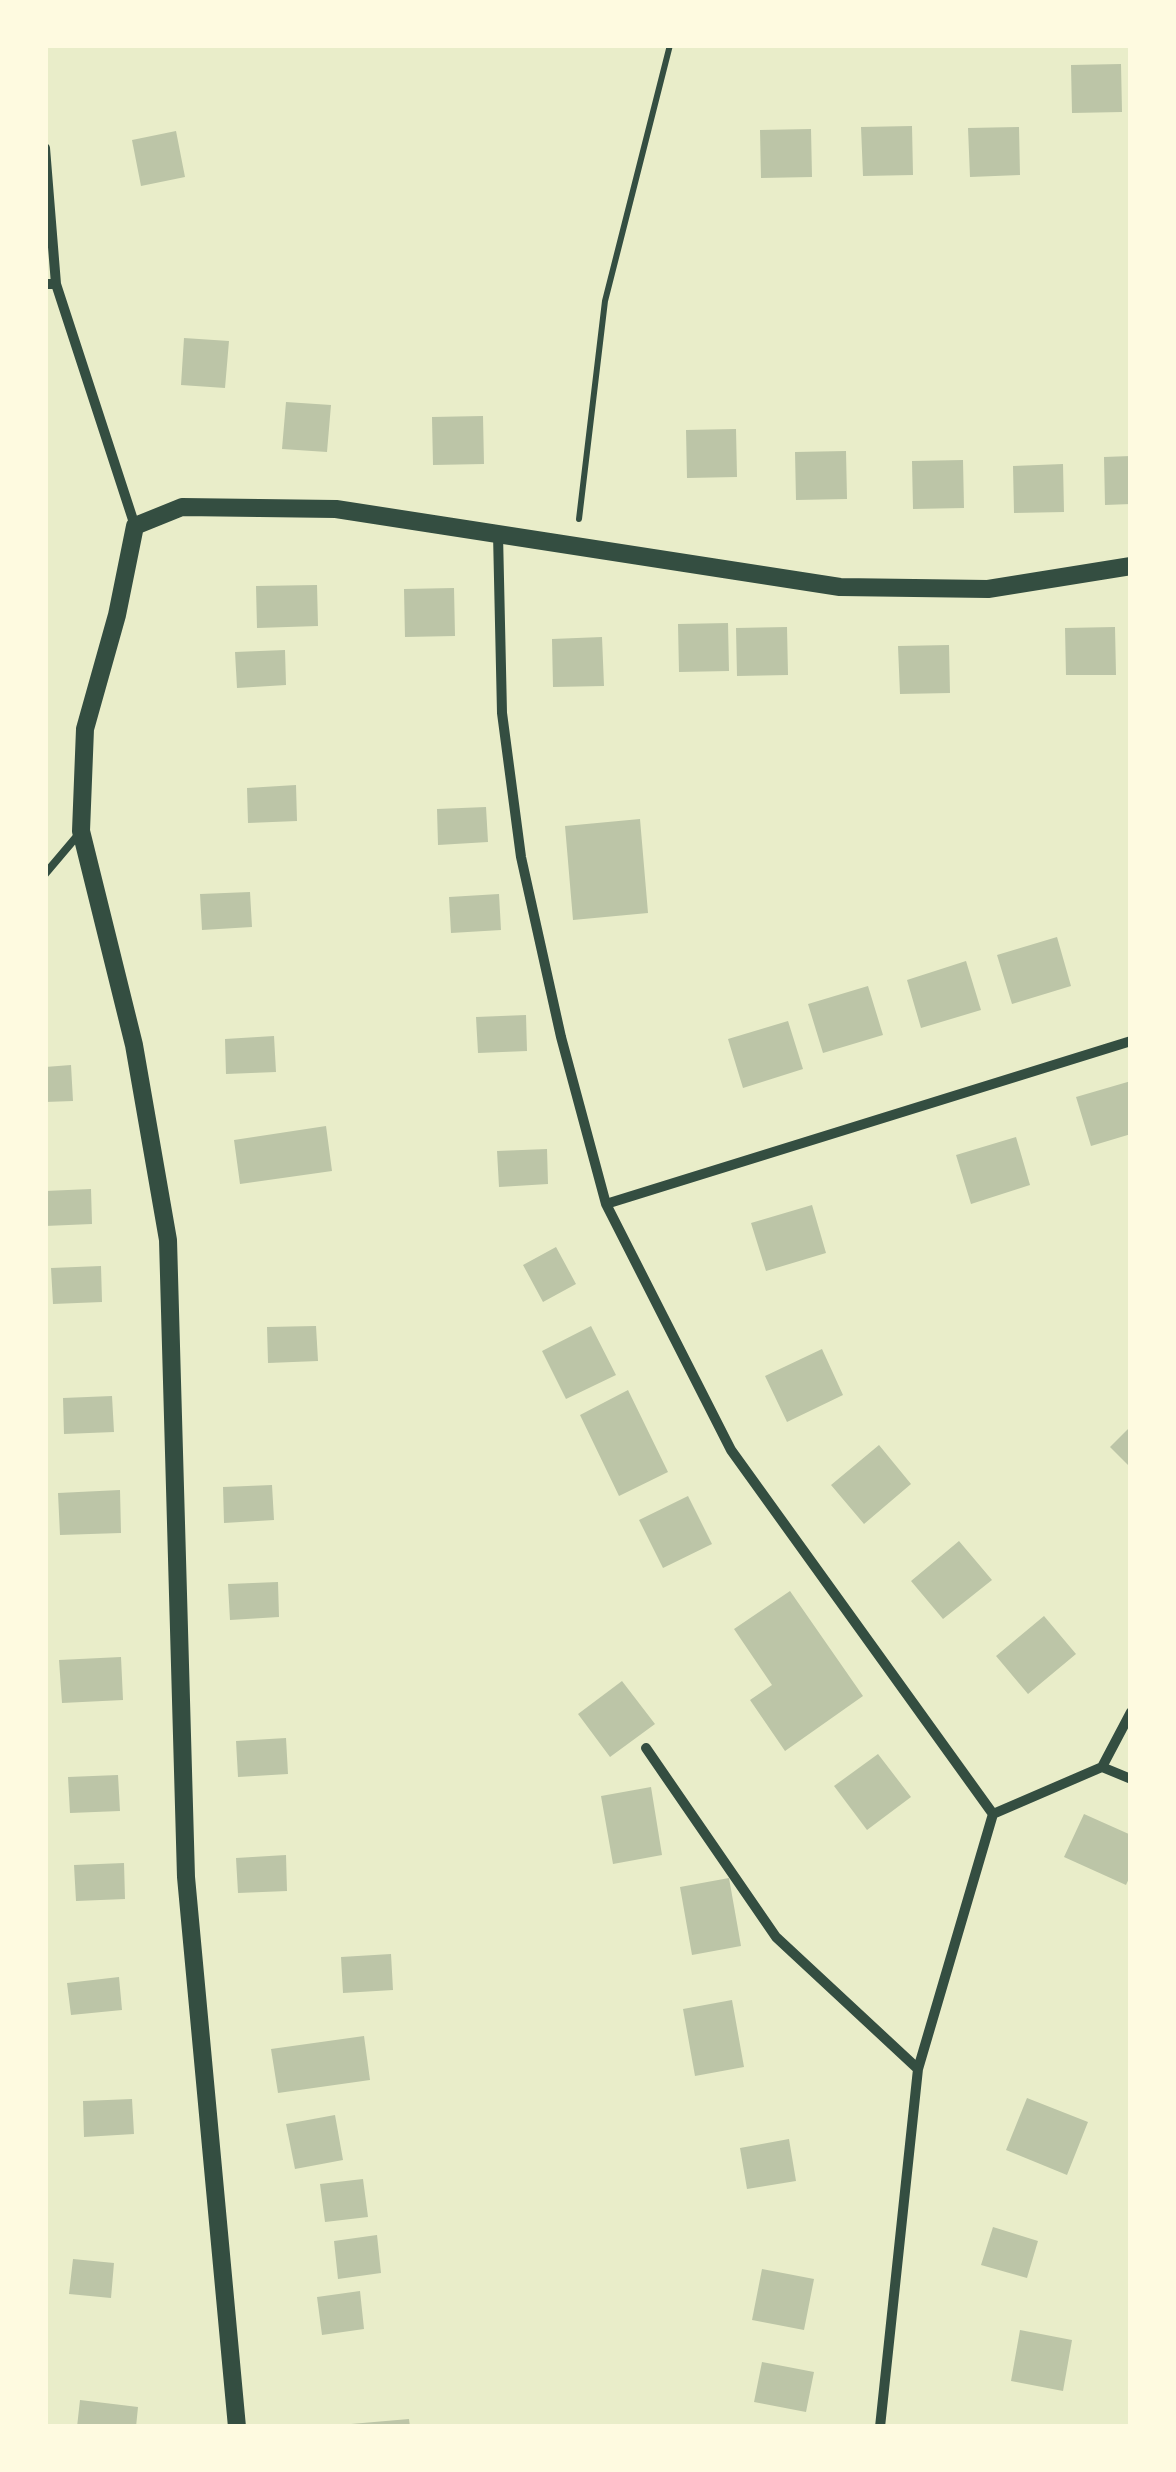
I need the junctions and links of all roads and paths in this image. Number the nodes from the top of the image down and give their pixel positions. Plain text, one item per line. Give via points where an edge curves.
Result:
1 (670, 45) edge
2 (45, 148) edge
3 (50, 284) edge
4 (136, 526) junction
5 (498, 534) junction
6 (575, 546) junction
7 (1131, 566) edge
8 (81, 831) junction
9 (45, 874) edge
10 (1131, 1040) edge
11 (606, 1204) junction
12 (1131, 1712) edge
13 (646, 1748) dead end
14 (1102, 1767) junction
15 (1131, 1779) edge
16 (993, 1814) junction
17 (918, 2069) junction
18 (237, 2427) edge
19 (880, 2427) edge

1 - 6 path via 605,301
2 - 3 street
3 - 4 street
4 - 5 street via 182,507 231,505 336,510
4 - 8 street via 85,729
5 - 6 street
5 - 11 street via 502,714 521,858
6 - 7 street via 840,587 988,588
8 - 9 lane
8 - 18 street via 134,1045 168,1240 186,1877
10 - 11 street
11 - 16 street via 731,1450
12 - 14 street
13 - 17 street via 776,1937
14 - 15 street
14 - 16 street
16 - 17 street
17 - 19 street

